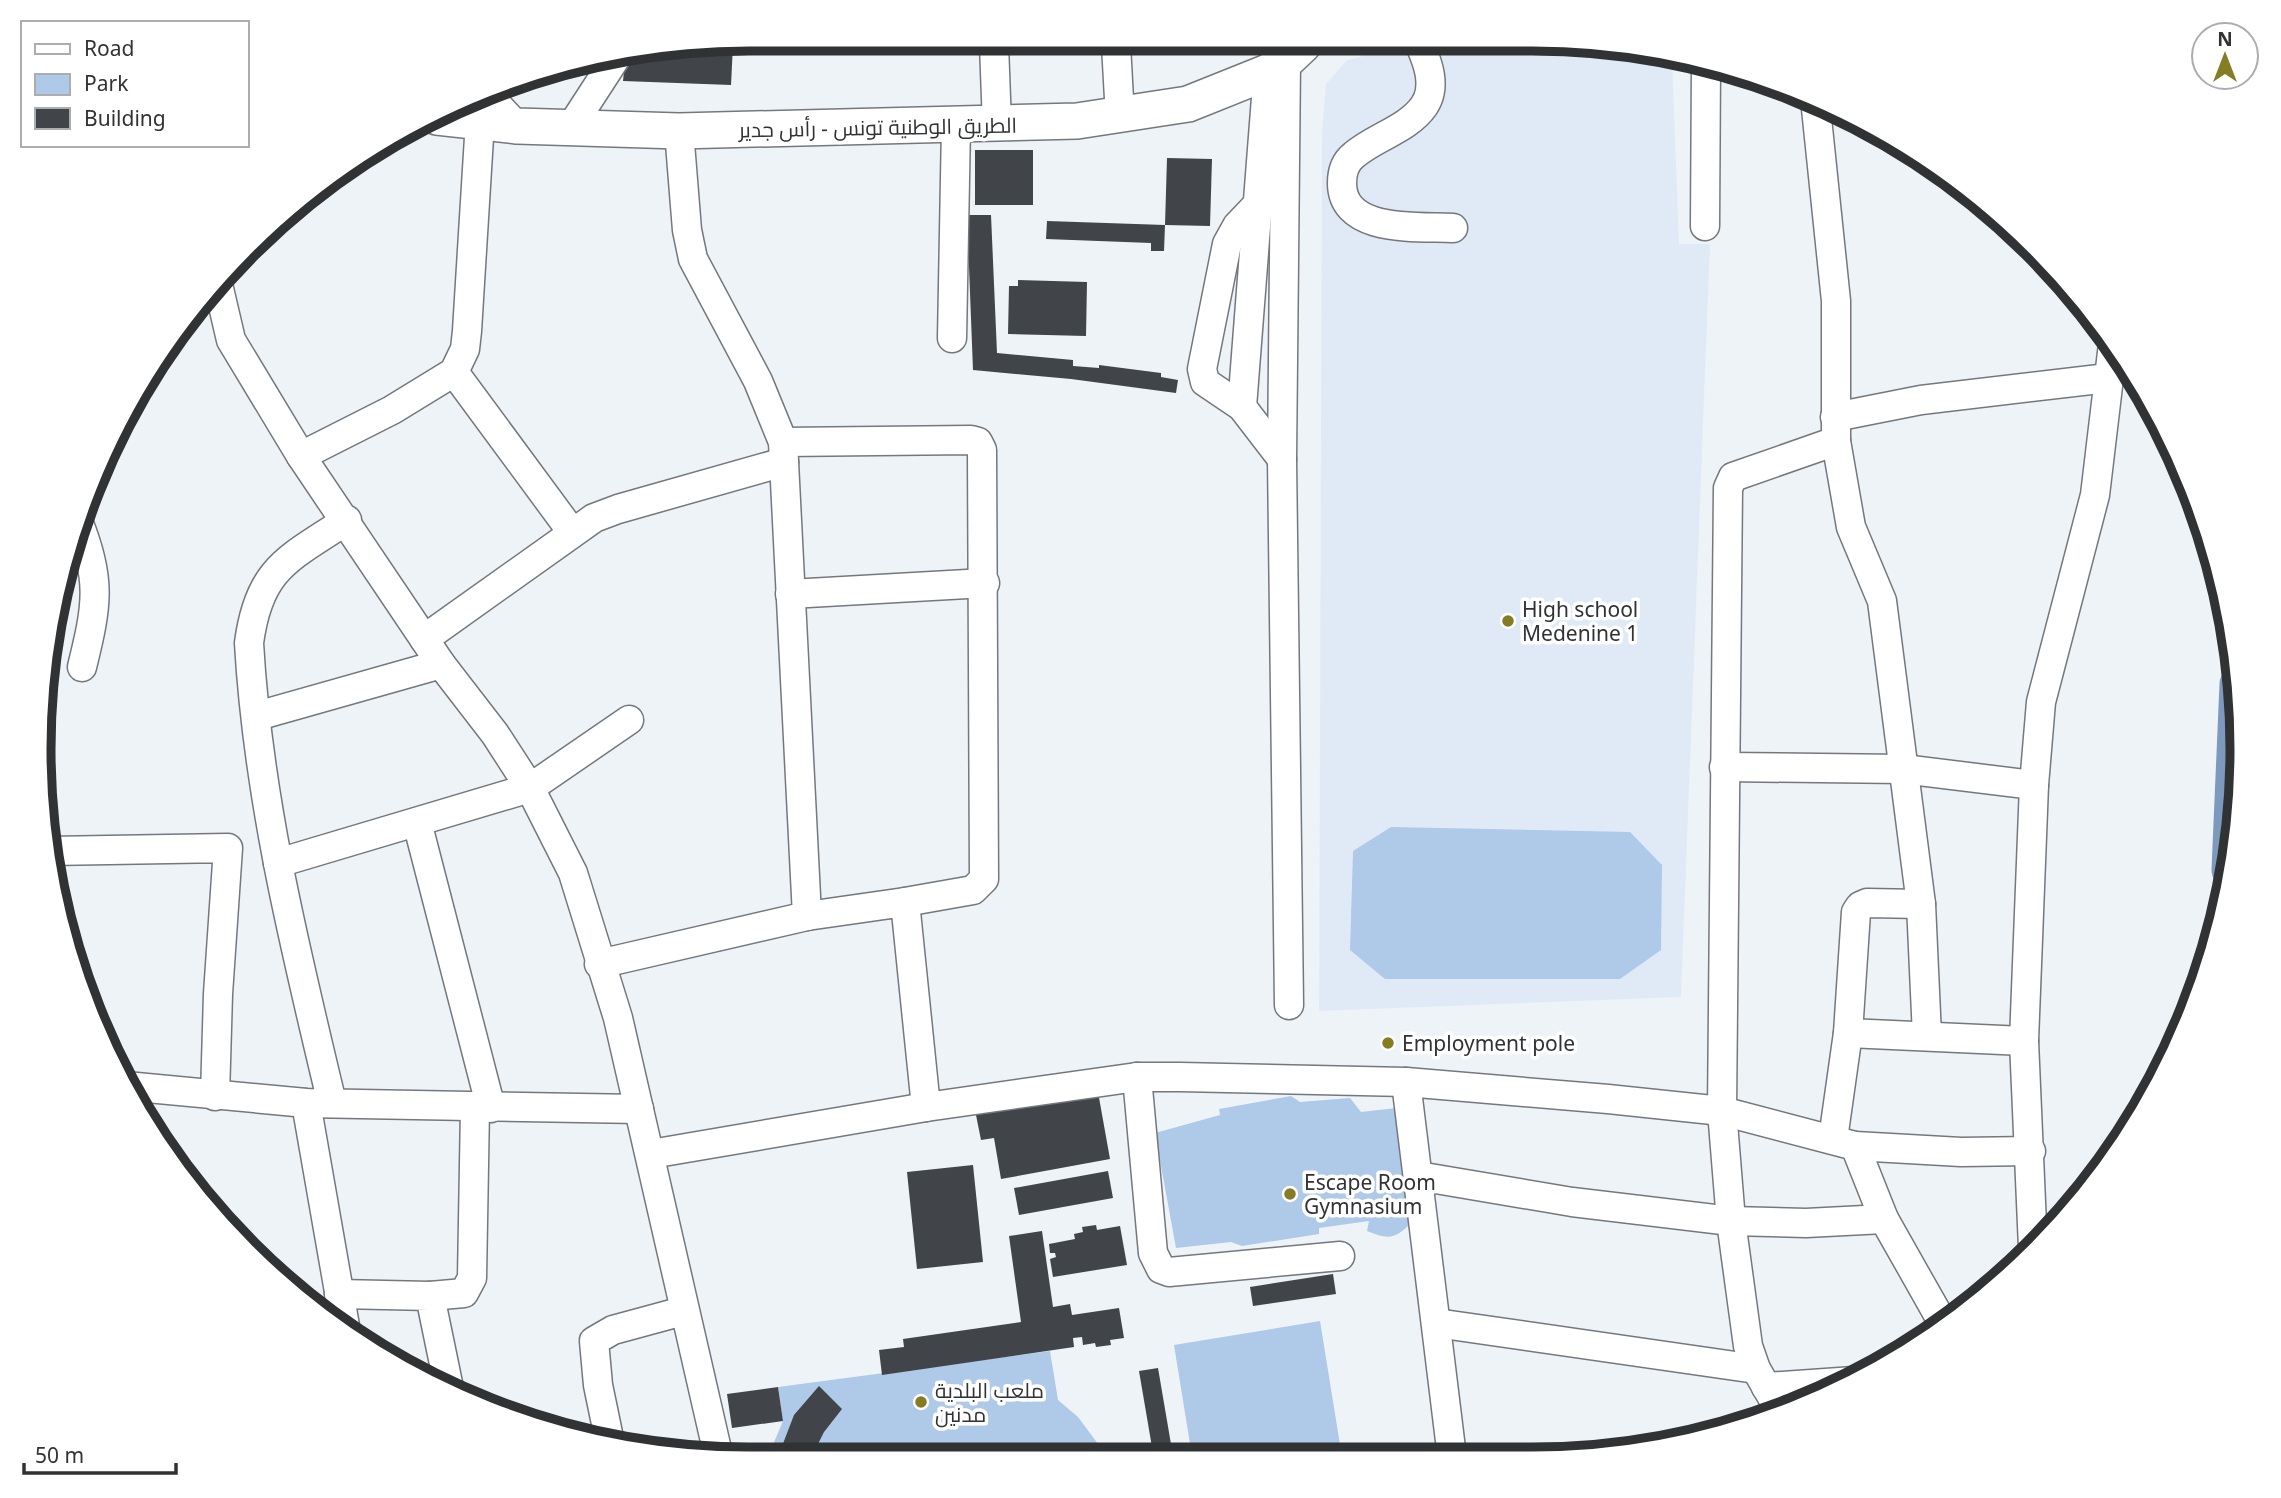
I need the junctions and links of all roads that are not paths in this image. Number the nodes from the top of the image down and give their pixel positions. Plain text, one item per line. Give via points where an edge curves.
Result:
1 (994, 51) edge
2 (1116, 51) edge
3 (1422, 51) edge
4 (1285, 59) edge
5 (612, 64) edge
6 (1706, 73) edge
7 (483, 107) edge
8 (1816, 112) edge
9 (1120, 117) junction
10 (997, 125) junction
11 (956, 126) junction
12 (571, 127) junction
13 (678, 131) junction
14 (1257, 205) junction
15 (1705, 226) dead end
16 (1453, 228) dead end
17 (220, 294) edge
18 (952, 338) dead end
19 (2111, 358) edge
20 (454, 372) junction
21 (2108, 378) junction
22 (1284, 406) junction
23 (1242, 407) junction
24 (1835, 429) junction
25 (784, 452) junction
26 (301, 456) junction
27 (1282, 459) junction
28 (346, 520) junction
29 (572, 532) junction
30 (84, 537) edge
31 (985, 583) junction
32 (790, 594) junction
33 (425, 639) junction
34 (441, 664) junction
35 (82, 667) dead end
36 (257, 716) junction
37 (629, 720) dead end
38 (1724, 767) junction
39 (1903, 769) junction
40 (2034, 785) junction
41 (530, 788) junction
42 (417, 822) junction
43 (270, 826) junction
44 (228, 848) junction
45 (59, 851) edge
46 (278, 863) junction
47 (905, 902) junction
48 (1921, 905) junction
49 (807, 916) junction
50 (599, 964) junction
51 (1289, 1005) dead end
52 (1848, 1033) junction
53 (1927, 1036) junction
54 (2024, 1041) junction
55 (1137, 1077) junction
56 (1406, 1082) junction
57 (138, 1087) edge
58 (215, 1096) junction
59 (319, 1103) junction
60 (926, 1107) junction
61 (483, 1108) junction
62 (639, 1109) junction
63 (1723, 1111) junction
64 (1844, 1143) junction
65 (2031, 1151) junction
66 (651, 1154) junction
67 (1418, 1176) junction
68 (1884, 1219) junction
69 (1731, 1221) junction
70 (2033, 1236) edge
71 (1340, 1256) dead end
72 (339, 1294) junction
73 (430, 1296) junction
74 (683, 1311) junction
75 (1939, 1316) edge
76 (343, 1317) edge
77 (1436, 1323) junction
78 (447, 1378) edge
79 (1761, 1378) junction
80 (1829, 1380) edge
81 (1775, 1403) edge
82 (608, 1433) edge
83 (716, 1446) edge
84 (1451, 1447) edge

1 - 10 street
2 - 9 street
3 - 16 street via 1431,81 1424,105 1353,156 1342,172 1342,189 1354,211 1373,223
4 - 9 main road, الطريق الوطنية تونس - رأس جدير via 1188,104
4 - 14 street
4 - 22 street
5 - 12 street
6 - 15 street
7 - 12 main road, الطريق الوطنية تونس - رأس جدير via 517,125
7 - 20 street via 465,349
8 - 24 street via 1836,301
9 - 10 main road, الطريق الوطنية تونس - رأس جدير
10 - 11 main road, الطريق الوطنية تونس - رأس جدير
11 - 13 main road, الطريق الوطنية تونس - رأس جدير
11 - 18 street
12 - 13 main road, الطريق الوطنية تونس - رأس جدير
13 - 25 street via 693,259 758,381
14 - 23 street
14 - 23 street via 1227,244 1202,369 1205,382
17 - 26 street via 231,340
19 - 21 street
20 - 26 street
20 - 29 street
21 - 24 street via 1921,400
21 - 40 street via 2095,495 2041,702
22 - 23 street
22 - 27 street
23 - 27 street
24 - 38 street via 1729,482
24 - 39 street via 1851,527 1882,601
25 - 29 street via 618,509
25 - 31 street via 978,442 983,458
25 - 32 street
26 - 28 street
27 - 51 street
28 - 33 street
28 - 36 street via 283,562 264,588 249,643
29 - 33 street
30 - 35 street via 96,590
31 - 32 street
31 - 47 street via 984,879 973,890
32 - 49 street
33 - 34 street
34 - 36 street
34 - 41 street
36 - 43 street
37 - 41 street
38 - 39 street
38 - 63 street
39 - 40 street
39 - 48 street
40 - 54 street
41 - 42 street
41 - 50 street via 573,873
42 - 46 street
42 - 61 street
43 - 44 street
43 - 46 street
44 - 45 street
44 - 58 street
46 - 59 street
47 - 49 street
47 - 60 street
48 - 52 street via 1867,904 1856,912
48 - 53 street
49 - 50 street
50 - 62 street via 618,1018
52 - 53 street
52 - 64 street
53 - 54 street
54 - 65 street
55 - 56 street
55 - 60 street
55 - 71 street via 1153,1254 1161,1269 1169,1272
56 - 63 street
56 - 67 street
57 - 58 street
58 - 59 street
59 - 61 street
59 - 72 street
60 - 66 street
61 - 62 street
61 - 73 street via 472,1278 460,1295
62 - 66 street
63 - 64 street
63 - 69 street
64 - 65 street via 1961,1152
64 - 68 street
65 - 70 street
66 - 74 street
67 - 69 street via 1573,1202
67 - 77 street
68 - 69 street
68 - 75 street
69 - 79 street via 1747,1338
72 - 73 street
72 - 76 street
73 - 78 street
74 - 82 street via 613,1330 594,1341
74 - 83 street
77 - 79 street
77 - 84 street
79 - 80 street
79 - 81 street

